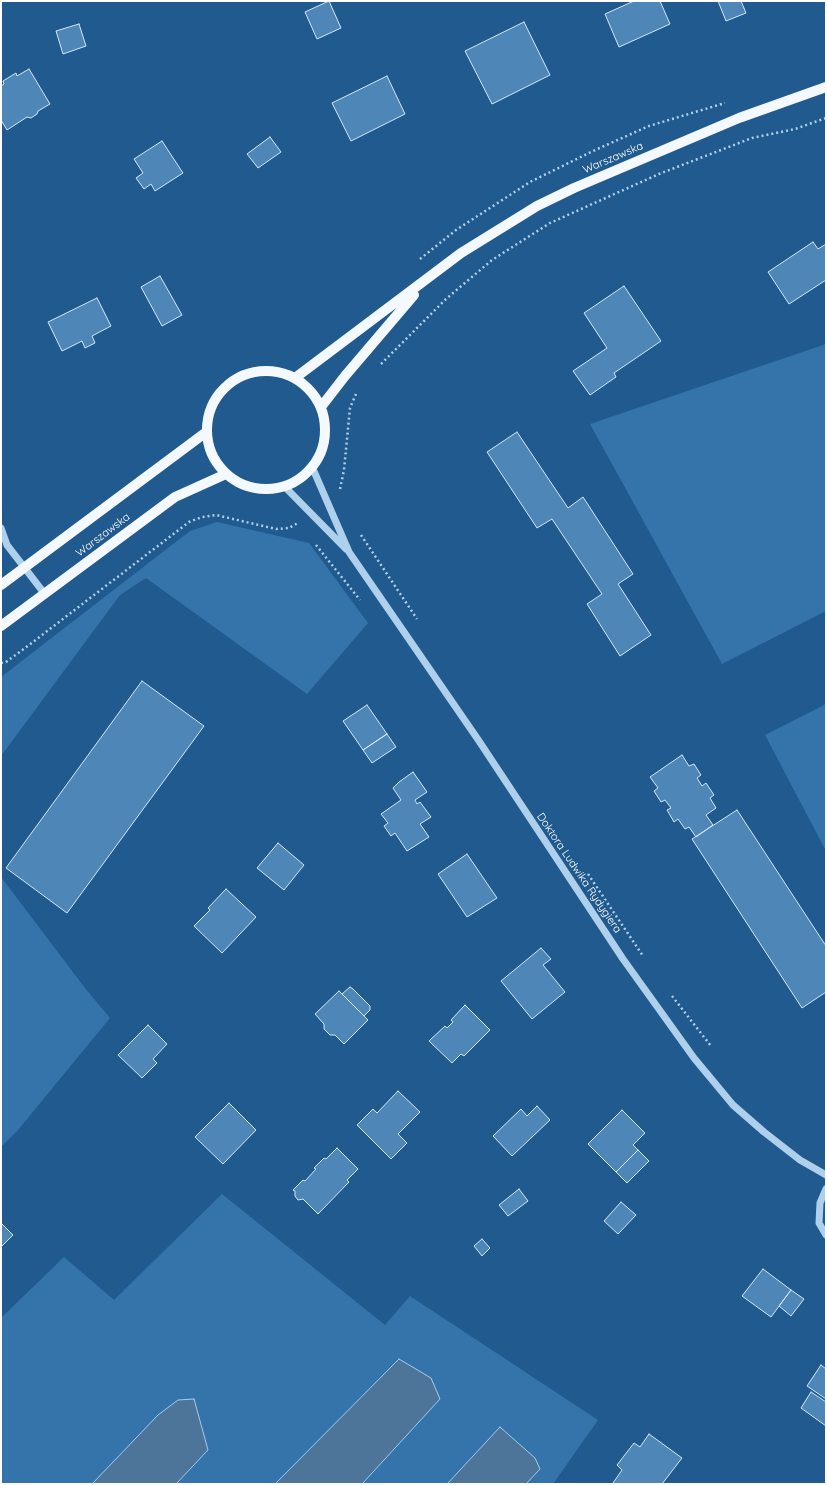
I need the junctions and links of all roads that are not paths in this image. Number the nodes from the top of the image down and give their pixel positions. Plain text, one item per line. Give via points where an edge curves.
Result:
1 (826, 88) edge
2 (425, 281) junction
3 (295, 378) junction
4 (321, 407) junction
5 (205, 433) junction
6 (312, 469) junction
7 (226, 474) junction
8 (285, 488) junction
9 (1, 528) edge
10 (349, 552) junction
11 (25, 567) junction
12 (1, 585) edge
13 (44, 593) junction
14 (1, 626) edge
15 (826, 1175) edge
16 (826, 1189) edge
17 (826, 1235) edge

1 - 2 main road, Warszawska via 739,118 574,188 507,224 461,253
2 - 3 main road, Warszawska
2 - 4 main road, Warszawska
3 - 4 main road via 307,387
3 - 5 main road via 270,371 254,372 239,378 226,387 216,400
4 - 6 main road via 326,432 324,446
5 - 7 main road via 211,452
5 - 11 main road, Warszawska
6 - 8 main road
6 - 10 street, Doktora Ludwika Rydygiera
7 - 8 main road via 247,486 272,490
7 - 13 main road, Warszawska via 175,497
8 - 10 street, Doktora Ludwika Rydygiera
9 - 11 street via 7,545
10 - 15 street, Doktora Ludwika Rydygiera via 623,959 694,1058 733,1104 764,1132 800,1160
11 - 12 main road, Warszawska
11 - 13 street
13 - 14 main road, Warszawska
16 - 17 street via 820,1202 819,1223

